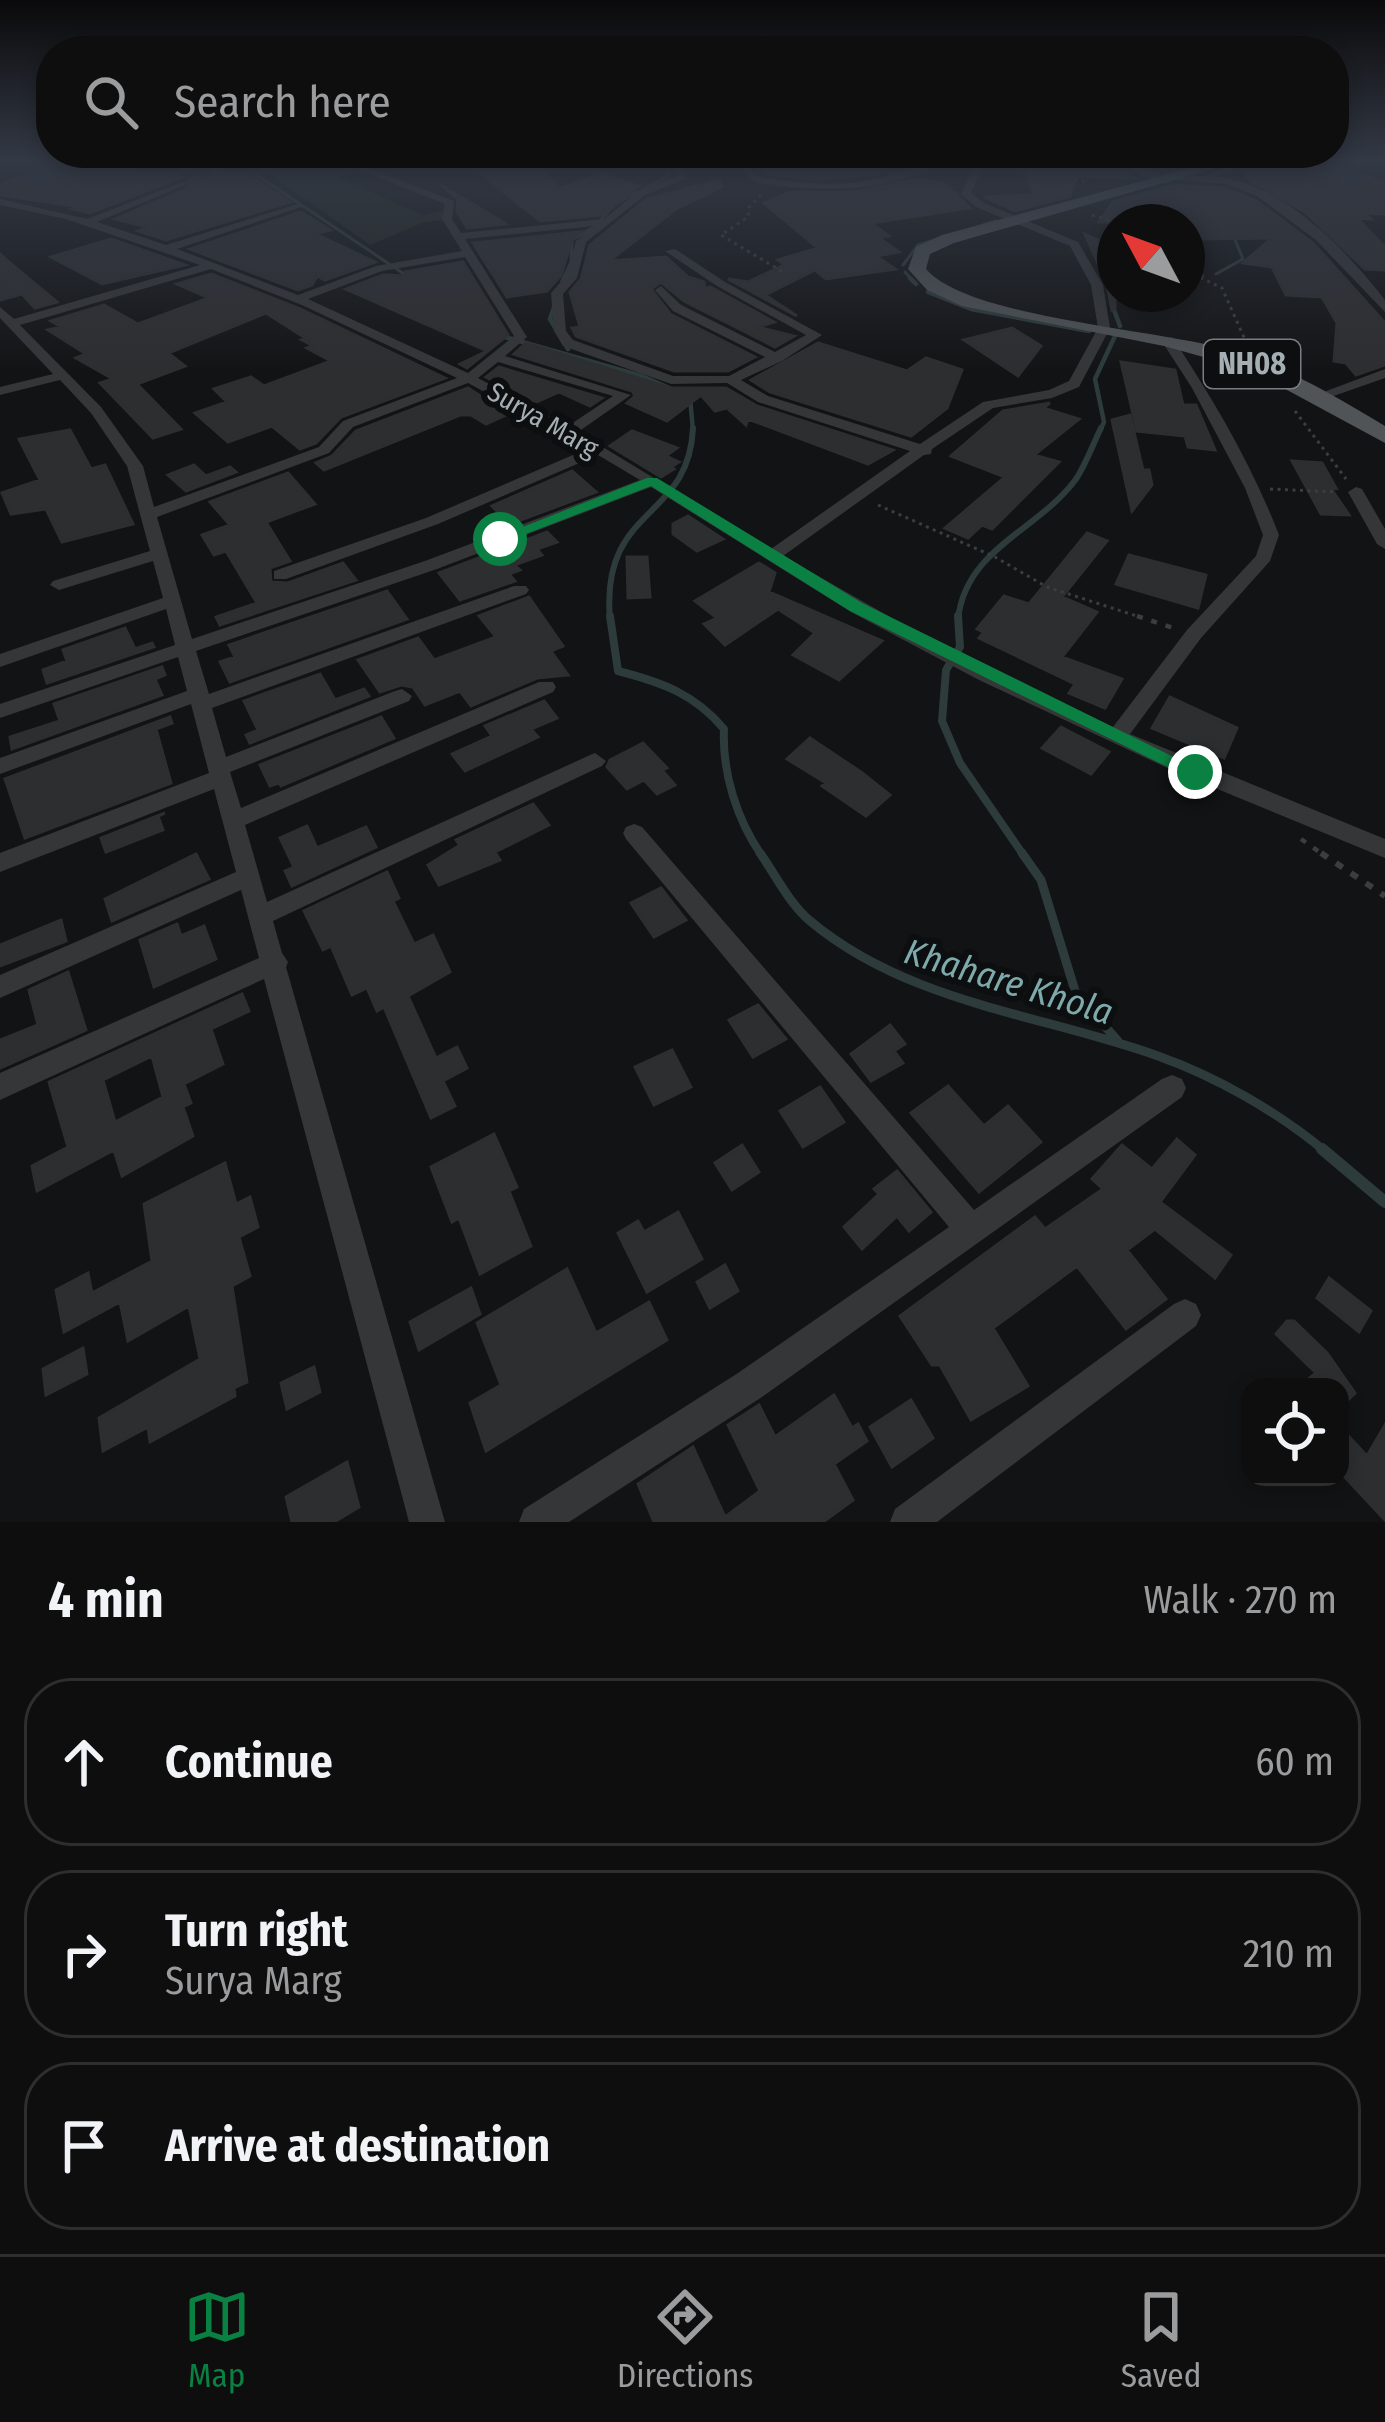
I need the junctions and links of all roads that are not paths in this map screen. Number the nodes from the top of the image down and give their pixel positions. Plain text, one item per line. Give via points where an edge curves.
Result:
1 (116, 231) edge
2 (220, 231) edge
3 (455, 231) edge
4 (509, 231) edge
5 (591, 231) edge
6 (979, 231) edge
7 (1043, 231) edge
8 (1307, 231) edge
9 (459, 236) junction
10 (166, 249) junction
11 (671, 251) dead end
12 (470, 253) junction
13 (212, 265) junction
14 (661, 290) dead end
15 (297, 299) junction
16 (1385, 308) edge
17 (7, 317) edge
18 (1104, 328) junction
19 (1167, 340) junction
20 (498, 358) junction
21 (776, 358) junction
22 (1385, 373) edge
23 (64, 375) junction
24 (470, 378) junction
25 (731, 380) junction
26 (0, 392) edge
27 (1320, 395) junction
28 (565, 434) junction
29 (1385, 436) edge
30 (595, 451) junction
31 (926, 451) junction
32 (657, 484) junction
33 (1356, 493) road end
34 (151, 514) junction
35 (1385, 544) edge
36 (160, 553) junction
37 (773, 556) junction
38 (280, 575) dead end
39 (58, 585) dead end
40 (520, 590) dead end
41 (172, 601) junction
42 (184, 648) junction
43 (0, 661) edge
44 (546, 687) dead end
45 (402, 697) dead end
46 (200, 699) junction
47 (0, 711) edge
48 (1117, 737) junction
49 (595, 761) dead end
50 (0, 766) edge
51 (221, 772) junction
52 (235, 820) junction
53 (634, 832) dead end
54 (1385, 850) edge
55 (0, 863) edge
56 (249, 876) junction
57 (262, 915) junction
58 (276, 962) junction
59 (0, 987) edge
60 (0, 1087) edge
61 (1172, 1088) dead end
62 (971, 1229) junction
63 (1185, 1315) dead end
64 (428, 1522) edge
65 (537, 1522) edge
66 (908, 1522) edge

1 - 10 street, Surya Marg
2 - 10 street
3 - 9 street
4 - 9 street
5 - 25 street via 557,293 568,343 671,380
6 - 18 main road, NH08 via 922,251 917,269 975,303
7 - 18 street via 1074,244 1097,285
8 - 16 street via 1343,257
9 - 12 street
10 - 13 street, Surya Marg
11 - 21 street via 816,335
12 - 15 street via 380,268
12 - 20 street via 518,340
13 - 15 street, Surya Marg
13 - 17 street
14 - 21 street via 677,308
15 - 24 street, Surya Marg
17 - 23 street
18 - 19 main road, NH08
18 - 31 street via 1076,383 994,402
19 - 27 main road, NH08
19 - 48 street via 1253,488 1271,535 1264,557
20 - 24 street
20 - 28 street via 624,395
21 - 25 street
22 - 27 street
23 - 26 street
23 - 34 street via 120,442
24 - 28 street, Surya Marg
24 - 34 street via 348,424 325,450
25 - 31 street via 763,399
27 - 29 main road, NH08
28 - 30 street, Surya Marg
30 - 32 street, Surya Marg
30 - 38 street
31 - 37 street
32 - 37 street, Surya Marg
32 - 42 street
33 - 35 street
34 - 36 street
36 - 39 street
36 - 41 street
37 - 48 street, Surya Marg via 944,653
40 - 46 street
41 - 42 street
41 - 43 street
42 - 46 street
42 - 47 street
44 - 52 street
45 - 51 street
46 - 50 street
46 - 51 street
48 - 54 street, Surya Marg
49 - 57 street
51 - 52 street
51 - 55 street
52 - 56 street
53 - 62 street
56 - 57 street
56 - 59 street
57 - 58 street
58 - 60 street
58 - 64 street
61 - 62 street
62 - 65 street
63 - 66 street

